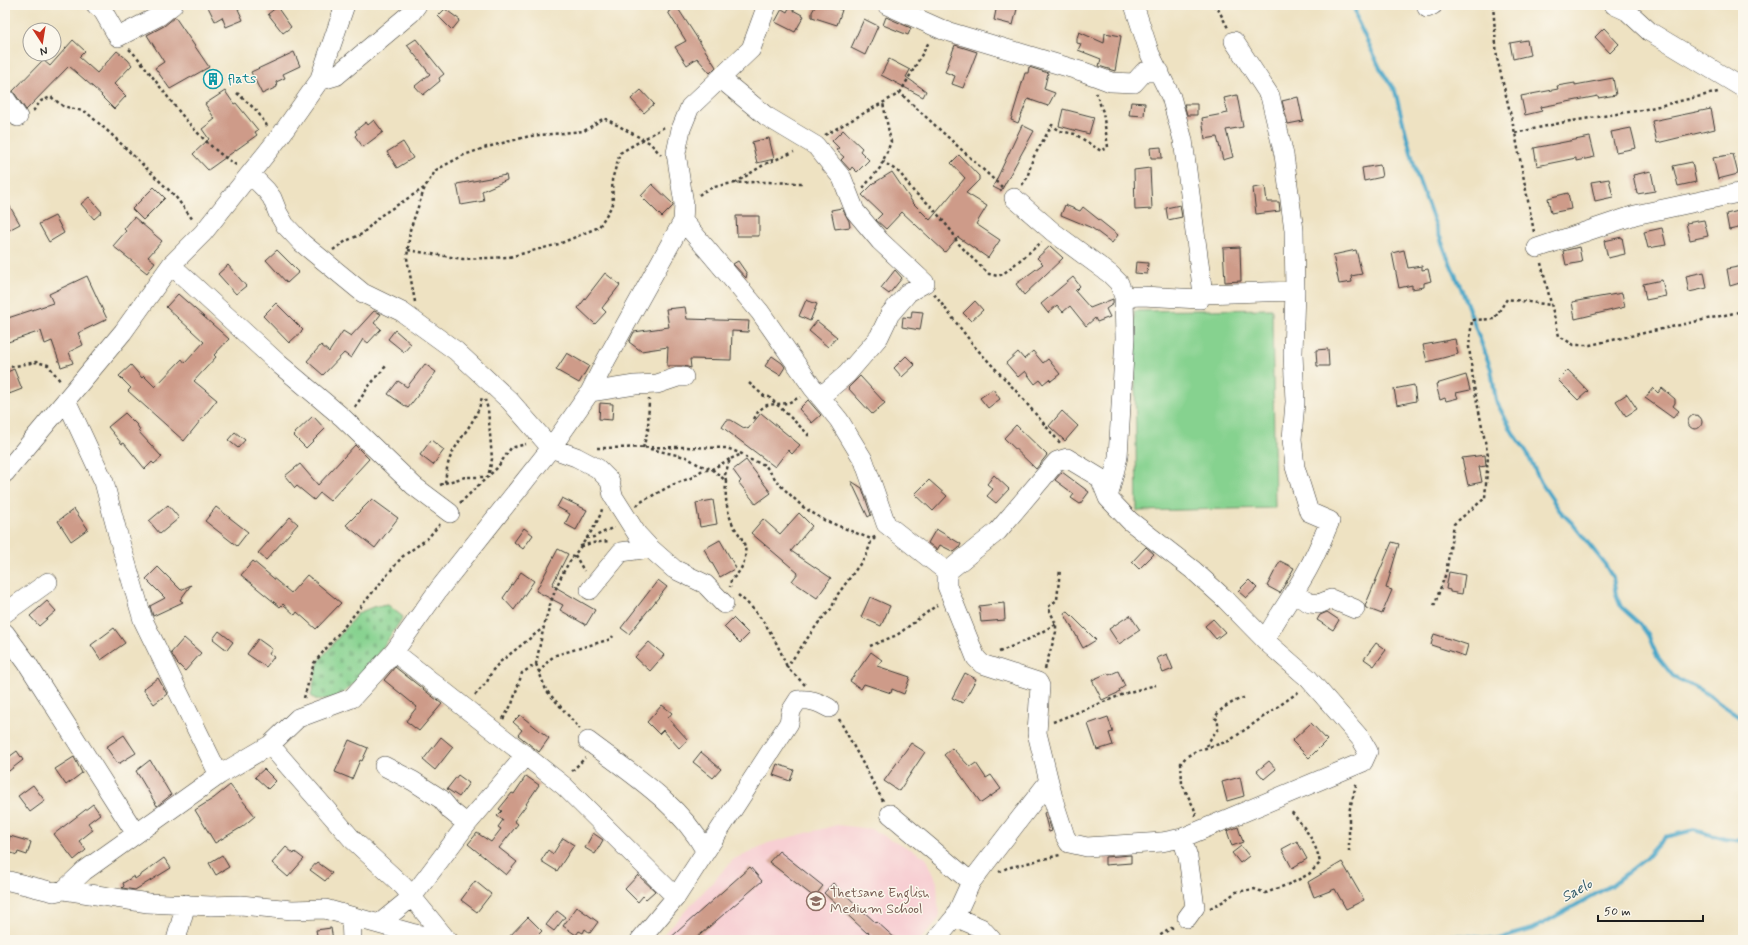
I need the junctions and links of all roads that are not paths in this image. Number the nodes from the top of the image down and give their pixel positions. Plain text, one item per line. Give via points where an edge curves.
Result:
1 (96, 5) edge
2 (173, 5) edge
3 (345, 5) edge
4 (418, 5) edge
5 (767, 5) edge
6 (887, 5) edge
7 (1134, 5) edge
8 (1614, 5) edge
9 (1234, 41) road end
10 (1160, 72) junction
11 (720, 78) junction
12 (319, 81) junction
13 (1742, 87) edge
14 (5, 98) edge
15 (18, 117) road end
16 (250, 174) junction
17 (1743, 192) edge
18 (1014, 198) road end
19 (683, 212) junction
20 (1537, 248) dead end
21 (171, 265) junction
22 (1296, 291) junction
23 (1203, 294) junction
24 (1124, 297) junction
25 (684, 377) dead end
26 (590, 392) junction
27 (817, 393) junction
28 (68, 397) junction
29 (551, 448) junction
30 (5, 474) edge
31 (1108, 498) junction
32 (450, 513) road end
33 (650, 548) junction
34 (947, 579) junction
35 (48, 582) dead end
36 (590, 590) dead end
37 (1293, 594) junction
38 (727, 596) road end
39 (1355, 609) dead end
40 (5, 613) edge
41 (5, 633) edge
42 (1265, 640) junction
43 (394, 652) junction
44 (822, 705) road end
45 (588, 741) road end
46 (270, 745) junction
47 (526, 755) junction
48 (384, 766) dead end
49 (219, 775) junction
50 (1048, 781) junction
51 (890, 814) road end
52 (468, 824) junction
53 (136, 834) junction
54 (1186, 837) junction
55 (705, 850) junction
56 (5, 880) edge
57 (971, 882) junction
58 (64, 890) junction
59 (412, 897) junction
60 (676, 897) junction
61 (186, 904) junction
62 (351, 916) junction
63 (955, 917) junction
64 (1188, 918) road end
65 (379, 924) junction
66 (176, 940) edge
67 (352, 940) edge
68 (448, 940) edge
69 (640, 940) edge
70 (936, 940) edge
71 (992, 940) edge

1 - 2 street via 103,11 118,37 159,16
3 - 12 street
4 - 12 street via 336,76
5 - 11 street via 751,48
6 - 10 street via 943,30 1111,82 1134,83 1144,72
7 - 10 street via 1150,54
8 - 13 street via 1627,11 1650,32
9 - 22 street via 1270,96 1284,155 1294,230
10 - 23 street via 1171,97 1182,140
11 - 19 street via 690,108 677,140 676,153
11 - 27 street via 766,116 816,146 842,178 855,211 880,241 925,282 909,292 890,314 879,337 847,374
12 - 16 street
14 - 15 street
16 - 21 street via 203,233
16 - 29 street via 260,182 272,198 285,225 302,243 363,293 402,312 456,351 510,401
17 - 20 street via 1635,215
18 - 24 street via 1053,232 1110,274 1119,283
19 - 26 street
19 - 27 street via 760,312
21 - 28 street via 123,332
21 - 32 street via 279,364 345,420 414,486
22 - 23 street
22 - 37 street via 1292,438 1295,467 1309,512 1330,521 1318,550
23 - 24 street via 1200,299
24 - 31 street via 1126,338 1118,457
25 - 26 street via 652,385
26 - 29 street
27 - 34 street via 839,420 864,461 881,530
28 - 30 street
28 - 49 street via 104,482 143,620
29 - 33 street via 597,468 610,482 613,496 626,518
29 - 43 street via 439,589
31 - 34 street via 1100,478 1067,458 1057,461 998,531
31 - 42 street via 1130,521 1193,570
33 - 36 street via 621,552
33 - 38 street via 674,569
34 - 50 street via 976,658 982,664 1038,682 1040,686 1037,733
35 - 40 street
37 - 39 street via 1319,604 1331,599
37 - 42 street
41 - 53 street via 27,663
42 - 54 street via 1313,684 1361,739 1368,751 1363,762
43 - 46 street via 352,698 298,718
43 - 47 street
44 - 55 street via 798,700 793,705 789,724
45 - 55 street via 659,794 698,837
46 - 49 street
46 - 59 street via 352,839
47 - 52 street
47 - 60 street via 564,786
48 - 52 street via 441,799 451,811
49 - 53 street
50 - 54 street via 1069,843 1087,847 1162,842
50 - 57 street
51 - 57 street
52 - 59 street
53 - 58 street via 84,871
54 - 64 street via 1196,907
55 - 60 street
56 - 58 street via 54,892
57 - 63 street
58 - 61 street via 148,903
59 - 65 street
59 - 68 street
60 - 69 street
61 - 62 street via 241,905 292,910 325,909
61 - 66 street
62 - 65 street
62 - 67 street
63 - 70 street
63 - 71 street via 981,928
65 - 68 street

